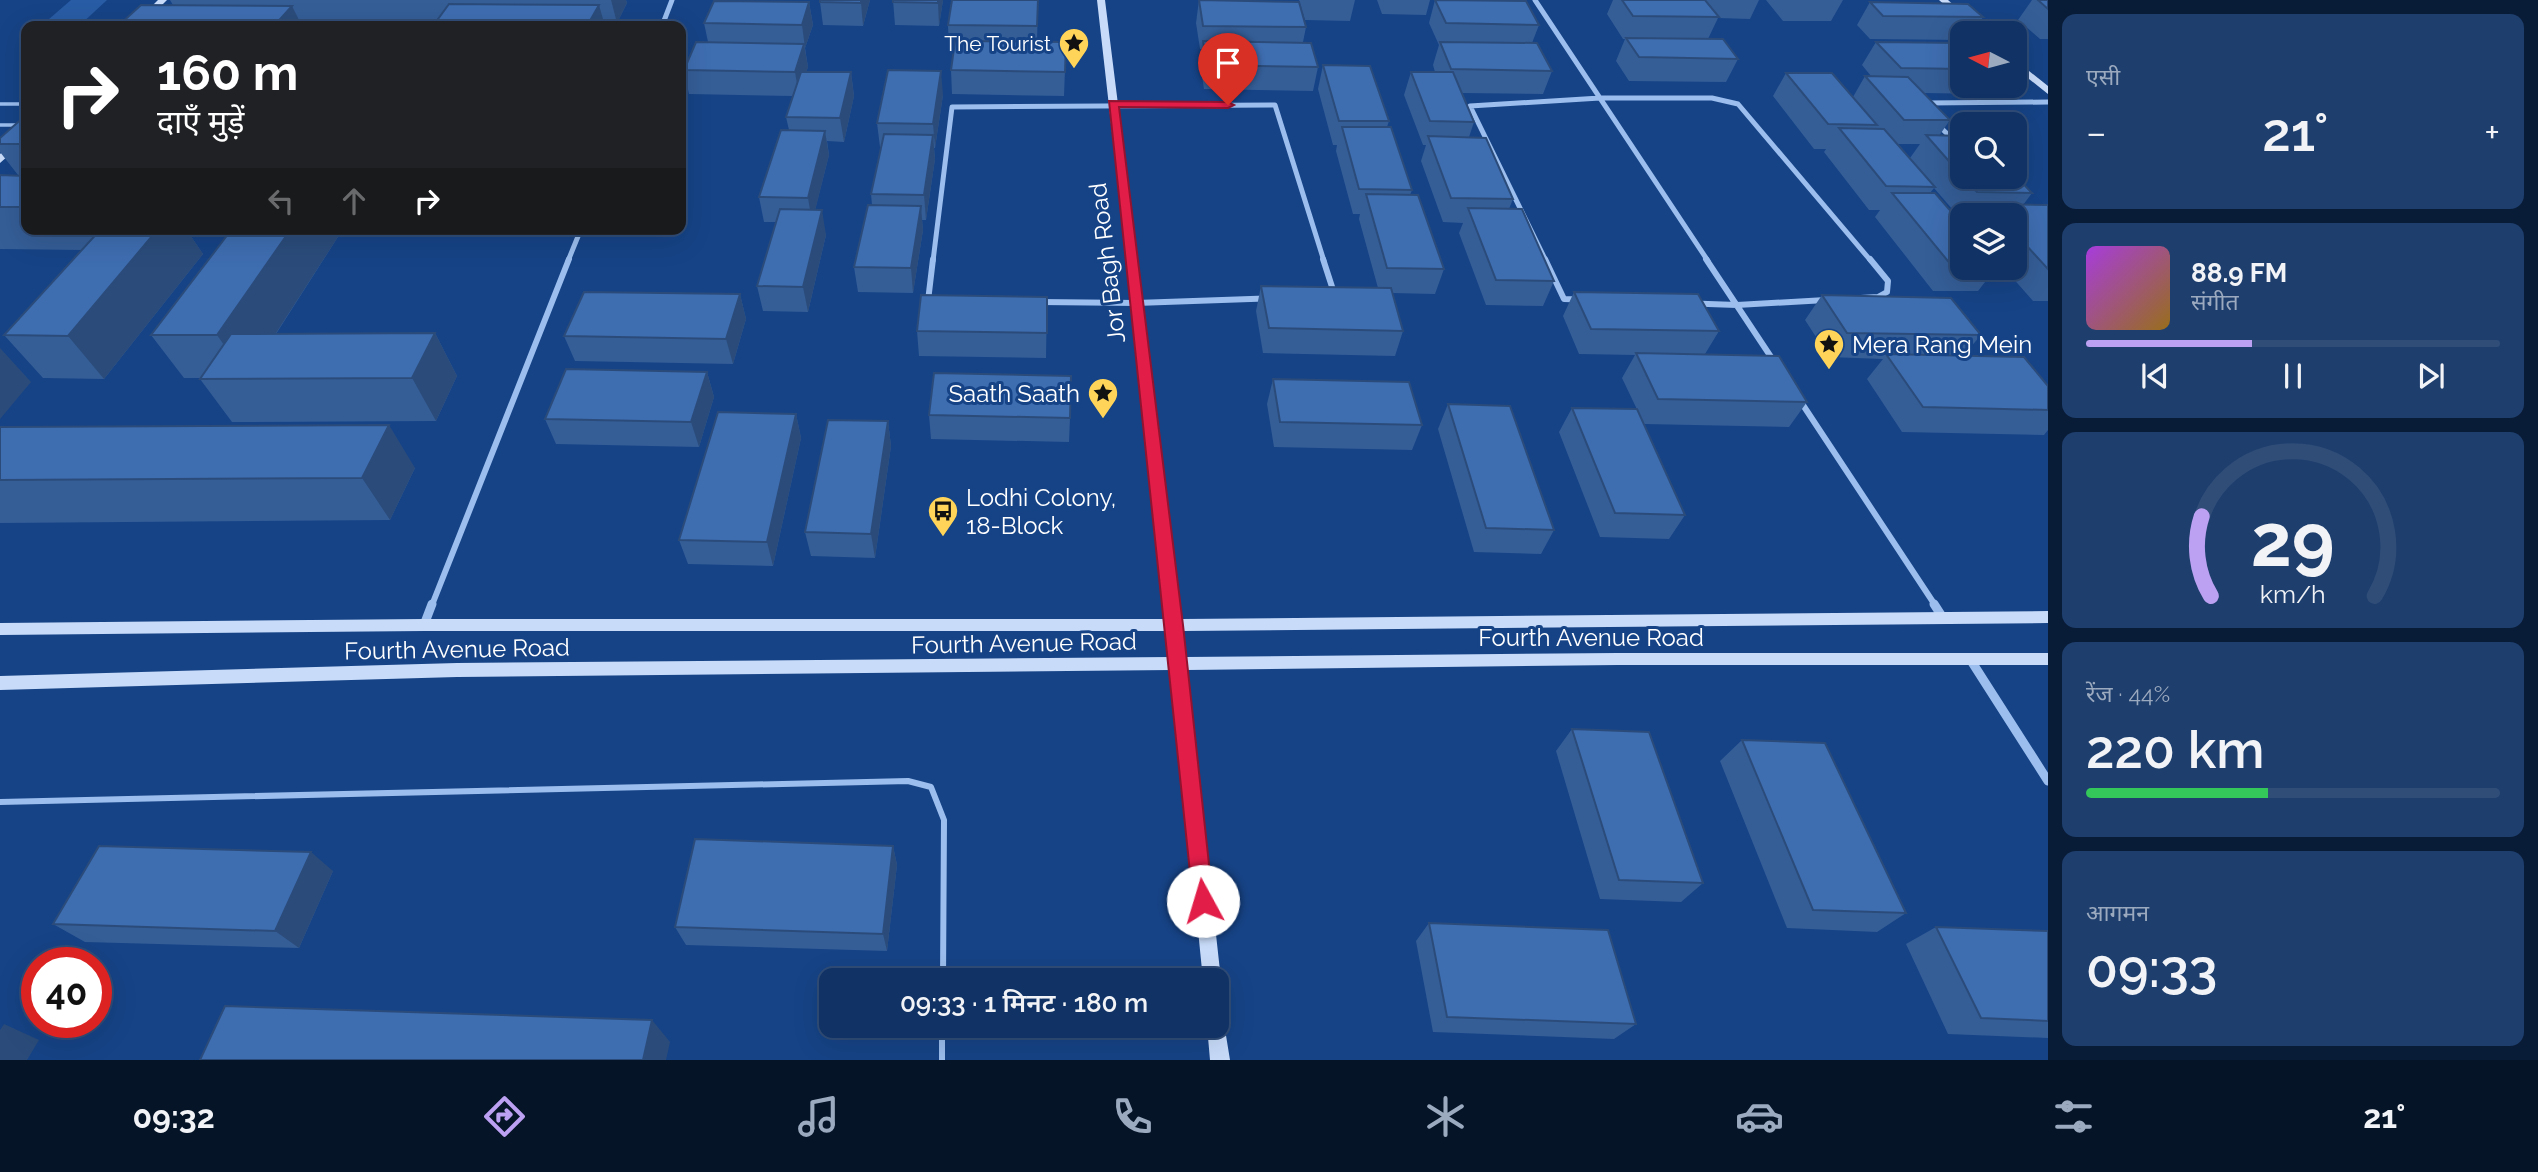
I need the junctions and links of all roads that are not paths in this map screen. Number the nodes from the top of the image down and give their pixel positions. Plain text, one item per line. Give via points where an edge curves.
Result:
1 (163, 0) edge
2 (672, 0) edge
3 (1101, 0) edge
4 (1535, 0) edge
5 (1943, 0) edge
6 (141, 21) edge
7 (664, 21) edge
8 (1967, 21) edge
9 (2027, 73) edge
10 (2048, 91) edge
11 (1600, 98) junction
12 (2048, 102) edge
13 (0, 104) edge
14 (21, 104) edge
15 (1113, 104) junction
16 (1926, 112) edge
17 (1935, 121) edge
18 (0, 125) edge
19 (21, 125) edge
20 (1950, 137) edge
21 (21, 140) edge
22 (0, 160) edge
23 (579, 235) edge
24 (1136, 303) junction
25 (1737, 305) junction
26 (1783, 374) edge
27 (1798, 398) edge
28 (2048, 617) edge
29 (1943, 618) junction
30 (424, 625) junction
31 (1175, 625) junction
32 (0, 629) edge
33 (1970, 659) junction
34 (2048, 659) edge
35 (1178, 663) junction
36 (0, 682) edge
37 (2048, 781) edge
38 (0, 802) edge
39 (943, 968) edge
40 (1211, 968) edge
41 (943, 1038) edge
42 (1218, 1038) edge
43 (942, 1060) edge
44 (1220, 1060) edge

1 - 6 main road
2 - 7 street
3 - 15 main road, Jor Bagh Road
4 - 11 street
5 - 8 main road
9 - 10 main road
11 - 25 street
11 - 25 street via 1471,106 1564,299
11 - 25 street via 1712,97 1738,104 1888,281 1887,292 1878,297
12 - 16 street via 1916,103
13 - 14 lane
15 - 24 main road, Jor Bagh Road
15 - 24 street via 1275,105 1335,296
15 - 24 street via 951,107 928,301
17 - 20 street
18 - 19 lane
21 - 22 main road
23 - 30 street
24 - 31 main road, Jor Bagh Road
25 - 26 street
27 - 29 street
28 - 29 main road, Fourth Avenue Road
29 - 31 main road, Fourth Avenue Road
30 - 31 main road, Fourth Avenue Road
30 - 32 main road, Fourth Avenue Road
31 - 35 main road, Jor Bagh Road
33 - 34 main road, Fourth Avenue Road
33 - 35 main road, Fourth Avenue Road
33 - 37 street
35 - 36 main road, Fourth Avenue Road via 457,670
35 - 40 main road, Jor Bagh Road
38 - 39 lane via 908,781 931,787 944,820
41 - 43 lane
42 - 44 main road

